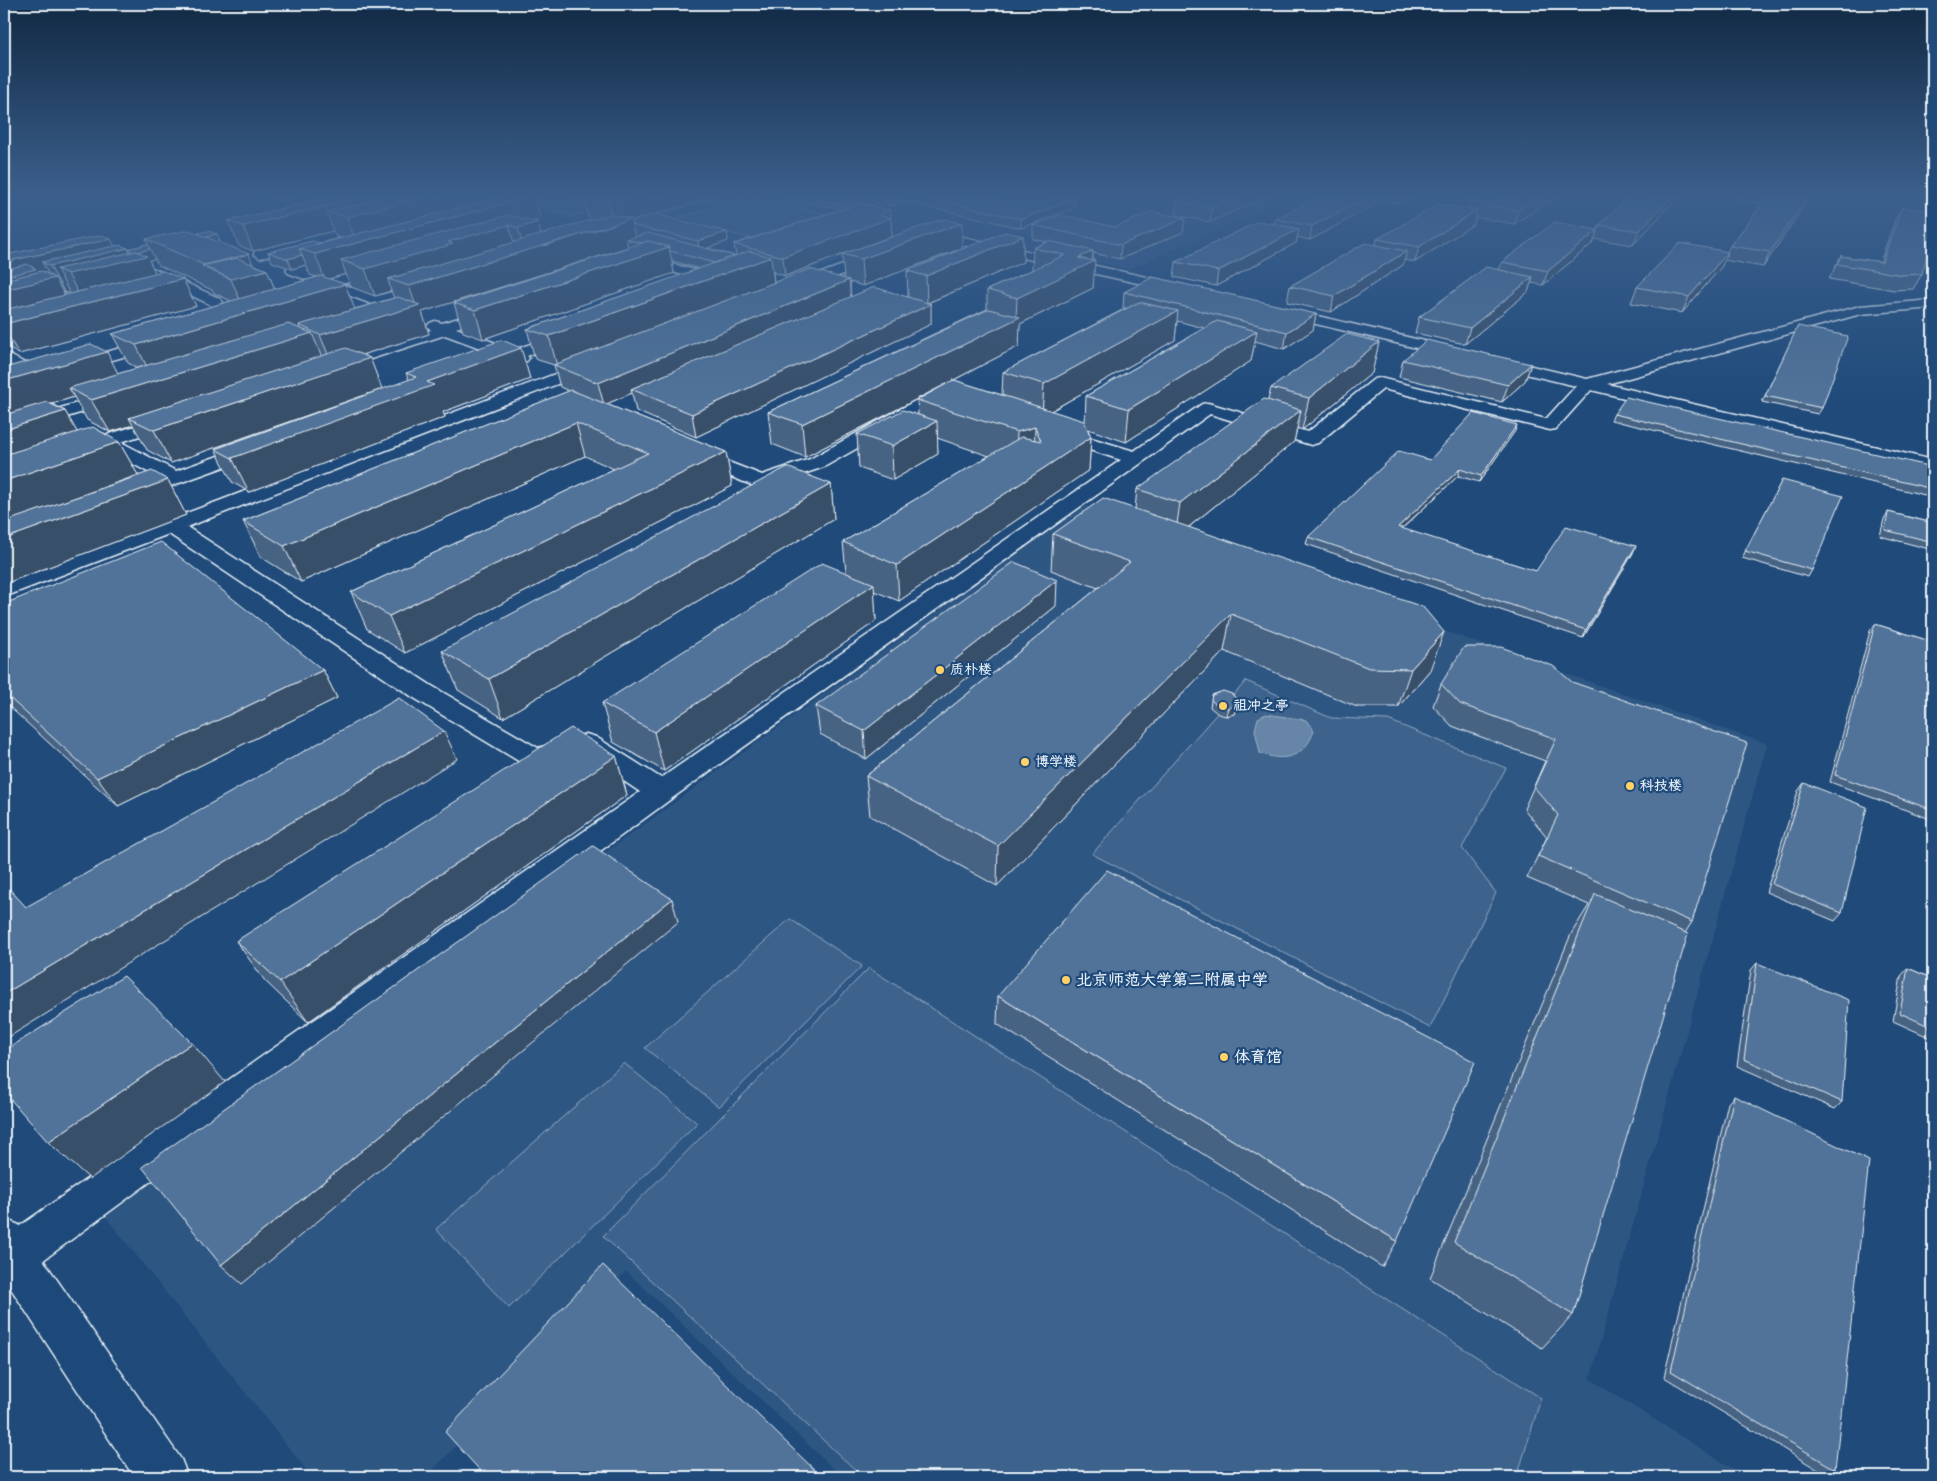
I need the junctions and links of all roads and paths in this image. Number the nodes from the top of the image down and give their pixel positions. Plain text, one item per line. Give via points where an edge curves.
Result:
1 (142, 266) edge
2 (308, 266) edge
3 (344, 266) edge
4 (390, 266) edge
5 (665, 266) edge
6 (853, 266) edge
7 (1082, 266) edge
8 (366, 273) junction
9 (442, 282) edge
10 (179, 284) junction
11 (328, 284) junction
12 (699, 287) dead end
13 (160, 289) edge
14 (1199, 292) edge
15 (782, 293) edge
16 (1933, 304) edge
17 (507, 307) edge
18 (1266, 308) edge
19 (376, 309) junction
20 (444, 329) junction
21 (578, 331) dead end
22 (514, 355) junction
23 (4, 357) edge
24 (606, 360) edge
25 (468, 372) dead end
26 (311, 374) edge
27 (569, 374) junction
28 (38, 376) junction
29 (1587, 384) junction
30 (4, 386) edge
31 (530, 389) junction
32 (130, 392) edge
33 (557, 400) edge
34 (964, 405) edge
35 (189, 414) edge
36 (55, 416) junction
37 (1040, 429) edge
38 (4, 431) edge
39 (105, 441) junction
40 (275, 442) edge
41 (678, 448) edge
42 (59, 457) edge
43 (1135, 458) junction
44 (1933, 466) edge
45 (174, 478) junction
46 (111, 501) edge
47 (171, 526) junction
48 (4, 590) edge
49 (661, 792) junction
50 (7, 1252) edge
51 (163, 1477) edge

1 - 10 street
2 - 11 street via 293,270
3 - 8 street
4 - 8 street
5 - 12 street via 717,280
6 - 15 street
7 - 14 street
8 - 11 street
9 - 19 street
10 - 13 street
10 - 28 street via 214,301 220,308 220,315 214,323
11 - 19 street
16 - 29 street via 1860,310
17 - 20 street
18 - 29 street
19 - 20 street via 395,311
20 - 22 street
20 - 26 street
21 - 22 street
22 - 25 street
22 - 27 street
23 - 28 street
24 - 27 street
27 - 31 street
28 - 30 street
29 - 43 street via 1550,425 1380,383 1311,439 1208,408
29 - 44 street
31 - 33 street
31 - 47 street
32 - 36 street
34 - 41 street via 935,396 817,463 761,482
35 - 39 street
36 - 38 street
36 - 39 street
37 - 43 street
39 - 42 street
39 - 45 street
40 - 45 street
43 - 49 street
45 - 46 street
47 - 48 street
47 - 49 street via 423,692 535,758 586,743
49 - 50 street
50 - 51 street

